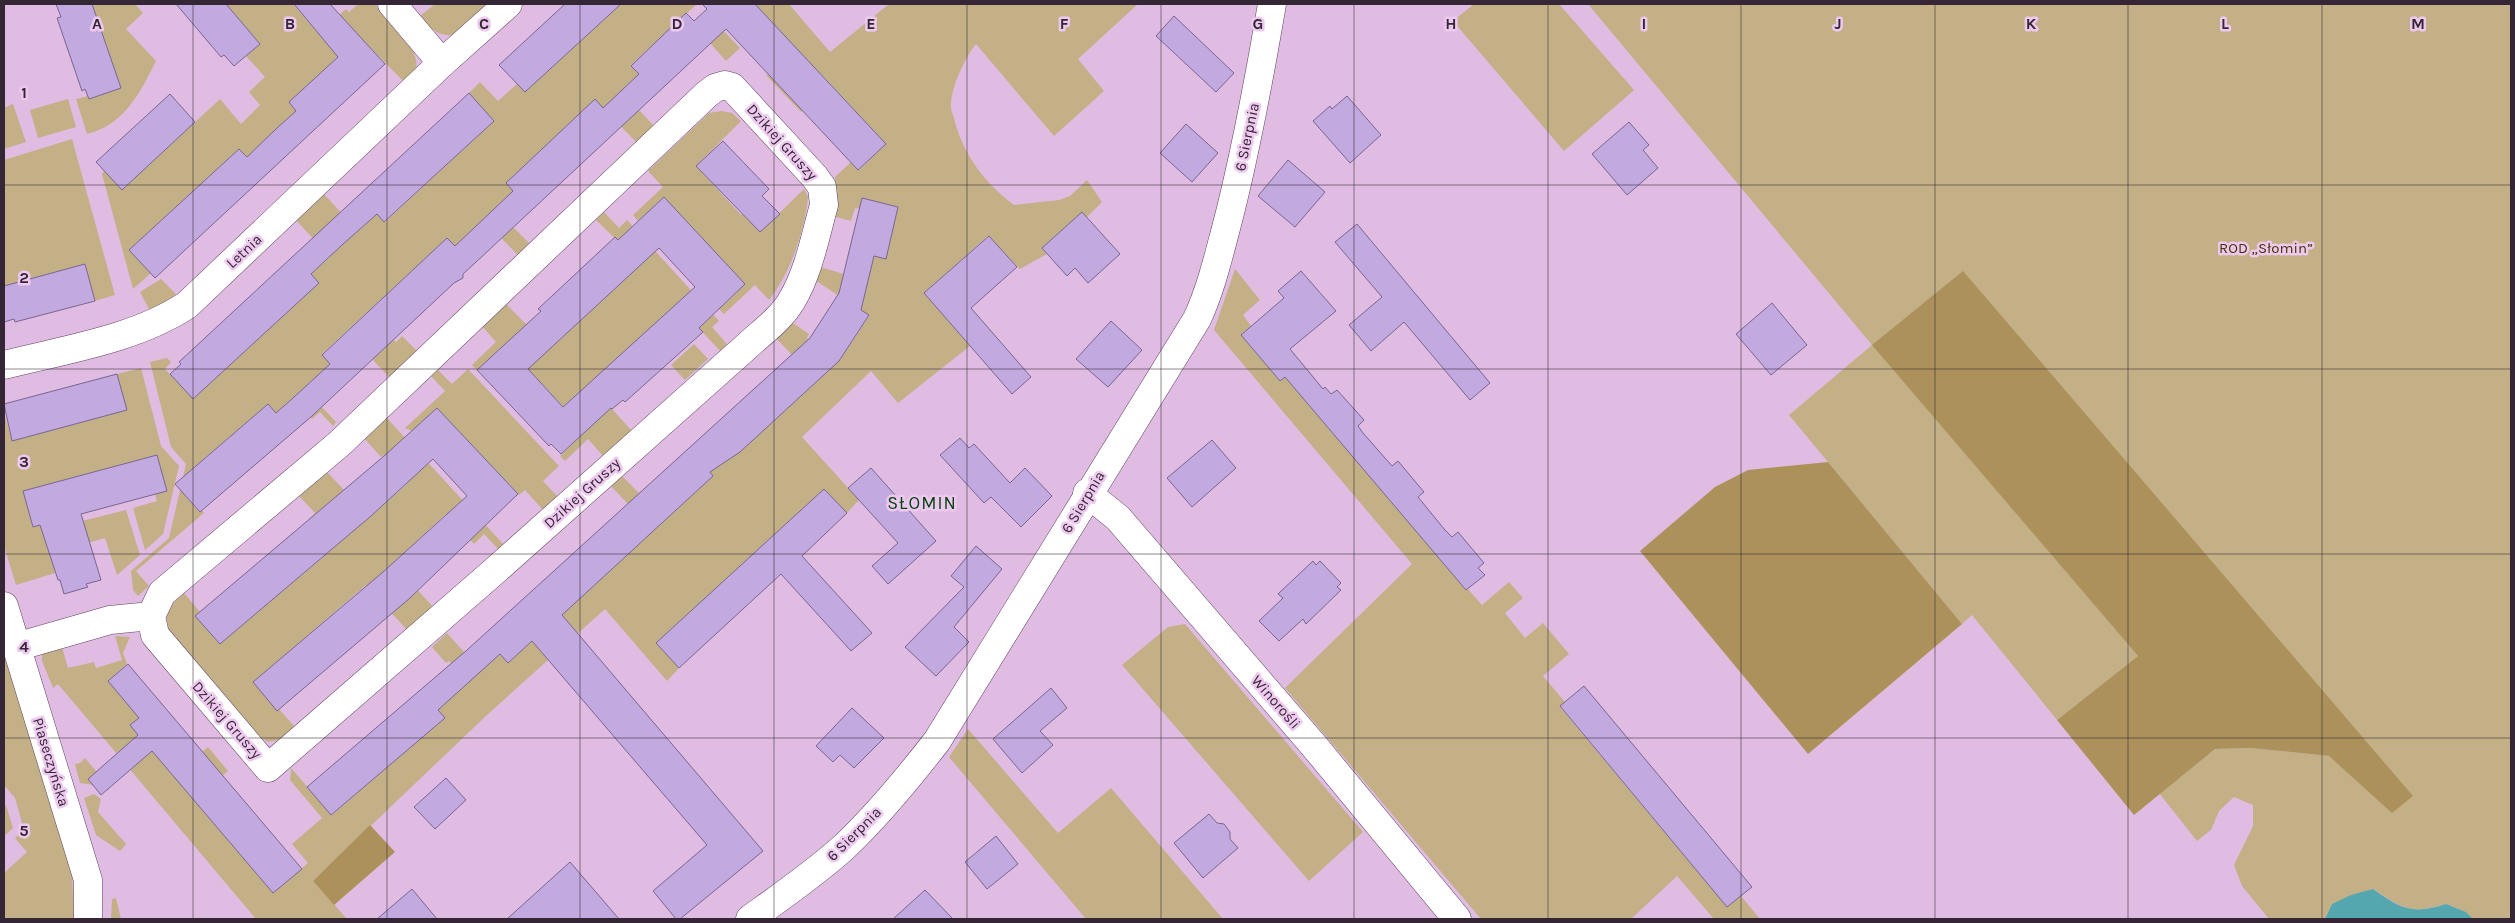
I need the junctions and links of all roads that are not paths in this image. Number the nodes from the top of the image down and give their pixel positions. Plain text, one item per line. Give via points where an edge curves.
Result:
1 (392, 4) edge
2 (508, 4) edge
3 (1272, 4) edge
4 (442, 63) junction
5 (4, 365) edge
6 (1088, 493) junction
7 (4, 606) edge
8 (151, 616) junction
9 (16, 647) junction
10 (88, 919) edge
11 (750, 919) edge
12 (1457, 919) edge

1 - 4 street
2 - 4 street, Letnia
3 - 6 street, 6 Sierpnia via 1247,140 1206,299
4 - 5 street, Letnia via 187,305 168,318 141,329
6 - 11 street, 6 Sierpnia via 950,723 915,770 843,847 810,876
6 - 12 street, Winorośli via 1118,518 1315,747
7 - 9 street, Piaseczyńska
8 - 8 street, Dzikiej Gruszy via 162,593 339,444 715,88 732,87 822,187 824,205 806,270 792,301 779,317 268,768 155,635
8 - 9 street via 110,620
9 - 10 street, Piaseczyńska via 88,880

